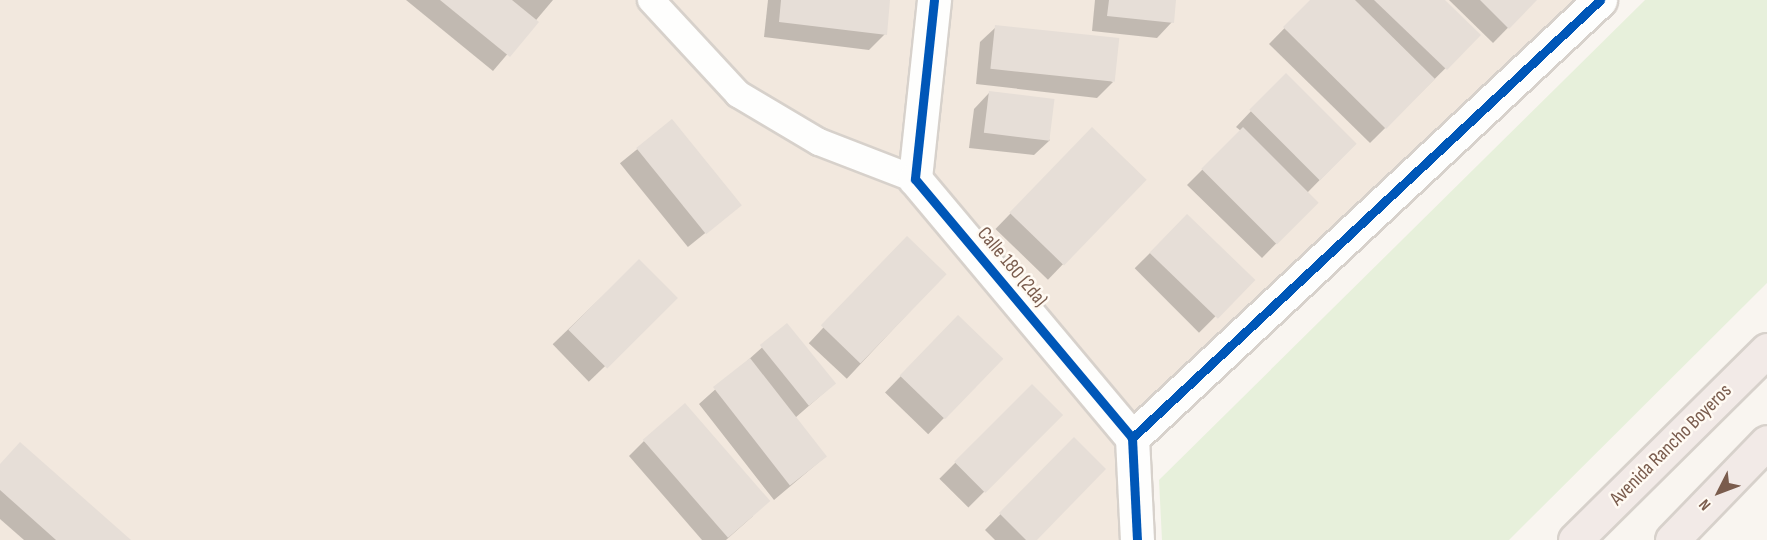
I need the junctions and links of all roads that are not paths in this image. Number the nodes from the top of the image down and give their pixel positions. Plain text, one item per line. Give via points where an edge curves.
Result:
1 (651, 0) edge
2 (934, 0) edge
3 (1600, 0) edge
4 (915, 179) junction
5 (1767, 350) edge
6 (1132, 438) junction
7 (1767, 442) edge
8 (1137, 540) edge
9 (1575, 540) edge
10 (1672, 540) edge

1 - 4 lane via 738,94 819,142
2 - 4 street
3 - 6 street
4 - 6 street, Calle 180 (2da)
5 - 9 highway, Avenida Rancho Boyeros
6 - 8 street
7 - 10 highway

